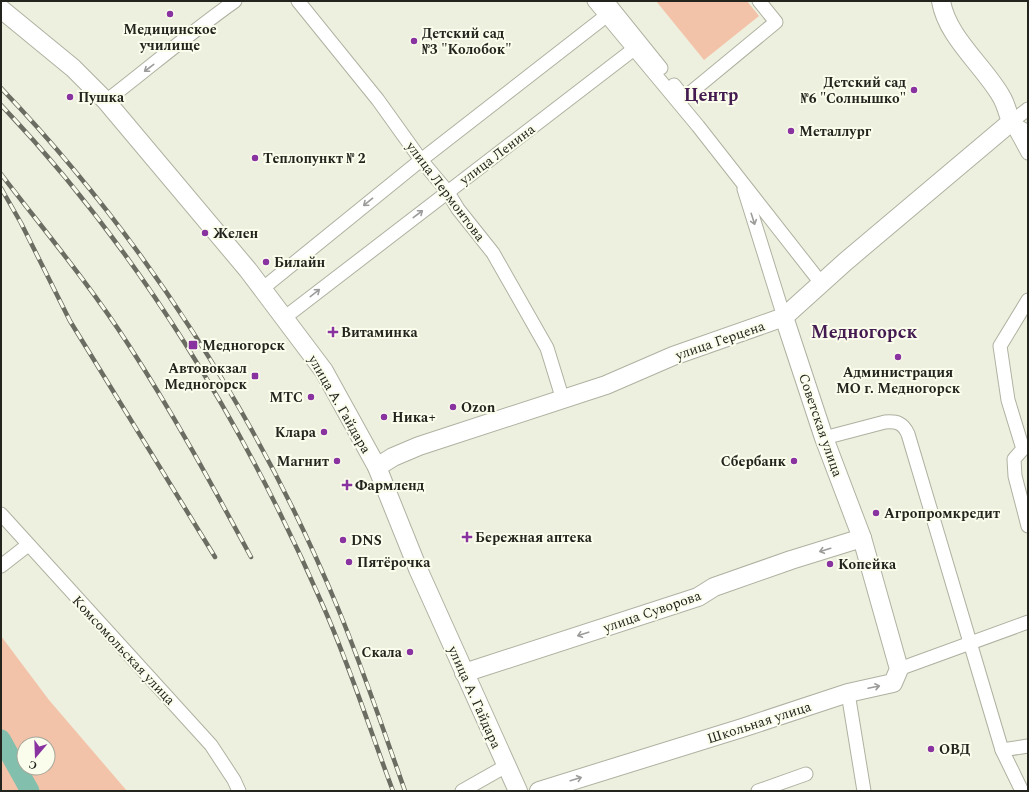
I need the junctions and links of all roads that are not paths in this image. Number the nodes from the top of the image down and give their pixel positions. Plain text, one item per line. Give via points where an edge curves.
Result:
1 (235, 1) edge
2 (298, 1) edge
3 (594, 1) edge
4 (607, 1) edge
5 (759, 1) edge
6 (941, 1) edge
7 (1, 9) edge
8 (606, 16) junction
9 (634, 49) junction
10 (106, 100) junction
11 (1028, 109) edge
12 (1011, 122) junction
13 (1028, 132) edge
14 (1028, 153) edge
15 (421, 160) junction
16 (741, 182) junction
17 (447, 191) junction
18 (821, 283) junction
19 (262, 289) junction
20 (1028, 300) edge
21 (784, 317) junction
22 (284, 318) junction
23 (563, 400) junction
24 (824, 438) junction
25 (377, 467) junction
26 (1, 514) edge
27 (1028, 526) edge
28 (862, 538) junction
29 (28, 545) junction
30 (1, 566) edge
31 (1028, 622) edge
32 (970, 644) junction
33 (899, 668) junction
34 (464, 673) junction
35 (848, 693) junction
36 (1028, 746) edge
37 (1002, 750) junction
38 (506, 766) junction
39 (806, 774) dead end
40 (1019, 789) edge
41 (239, 791) edge
42 (462, 791) edge
43 (518, 791) edge
44 (539, 791) edge
45 (758, 791) edge
46 (864, 791) edge

1 -> 10 street
2 - 15 street, улица Лермонтова via 378,100
3 - 8 street, Советская улица
4 - 5 street via 684,98 776,22
6 - 12 street via 943,14 950,27 1002,98
7 - 10 street, улица А. Гайдара via 73,68
8 - 9 street, Советская улица
8 - 15 street
9 - 16 street, Советская улица
9 - 17 street, улица Ленина
10 - 19 street, улица А. Гайдара
11 - 12 street
12 - 13 street
12 - 14 street
12 - 18 street, улица Герцена
15 - 17 street, улица Лермонтова
15 -> 19 street
16 - 18 street, Советская улица
16 -> 21 street, Советская улица
22 -> 17 street, улица Ленина
17 - 23 street, улица Лермонтова via 493,253 530,318 546,348
18 - 21 street, улица Герцена
19 - 22 street, улица А. Гайдара
20 - 27 street via 1000,346 1008,400 1023,449 1014,459 1015,476
21 - 23 street, улица Герцена via 695,348
21 - 24 street, Советская улица
22 - 25 street, улица А. Гайдара via 324,371
23 - 25 street, улица Герцена via 419,446 392,457
24 - 28 street, Советская улица
24 - 32 street via 885,422 895,421 904,426
25 - 34 street, улица А. Гайдара
26 - 29 street, Комсомольская улица
28 - 33 street, Советская улица
28 -> 34 street, улица Суворова via 791,560 714,588 698,597
29 - 30 street
29 - 41 street, Комсомольская улица via 211,745
31 - 32 street
32 - 33 street
32 - 37 street
35 -> 33 street, Школьная улица via 893,683
34 - 38 street, улица А. Гайдара
44 -> 35 street, Школьная улица
35 - 46 street
36 - 37 street
37 - 40 street
38 - 42 street
38 - 43 street, улица А. Гайдара
39 - 45 street

